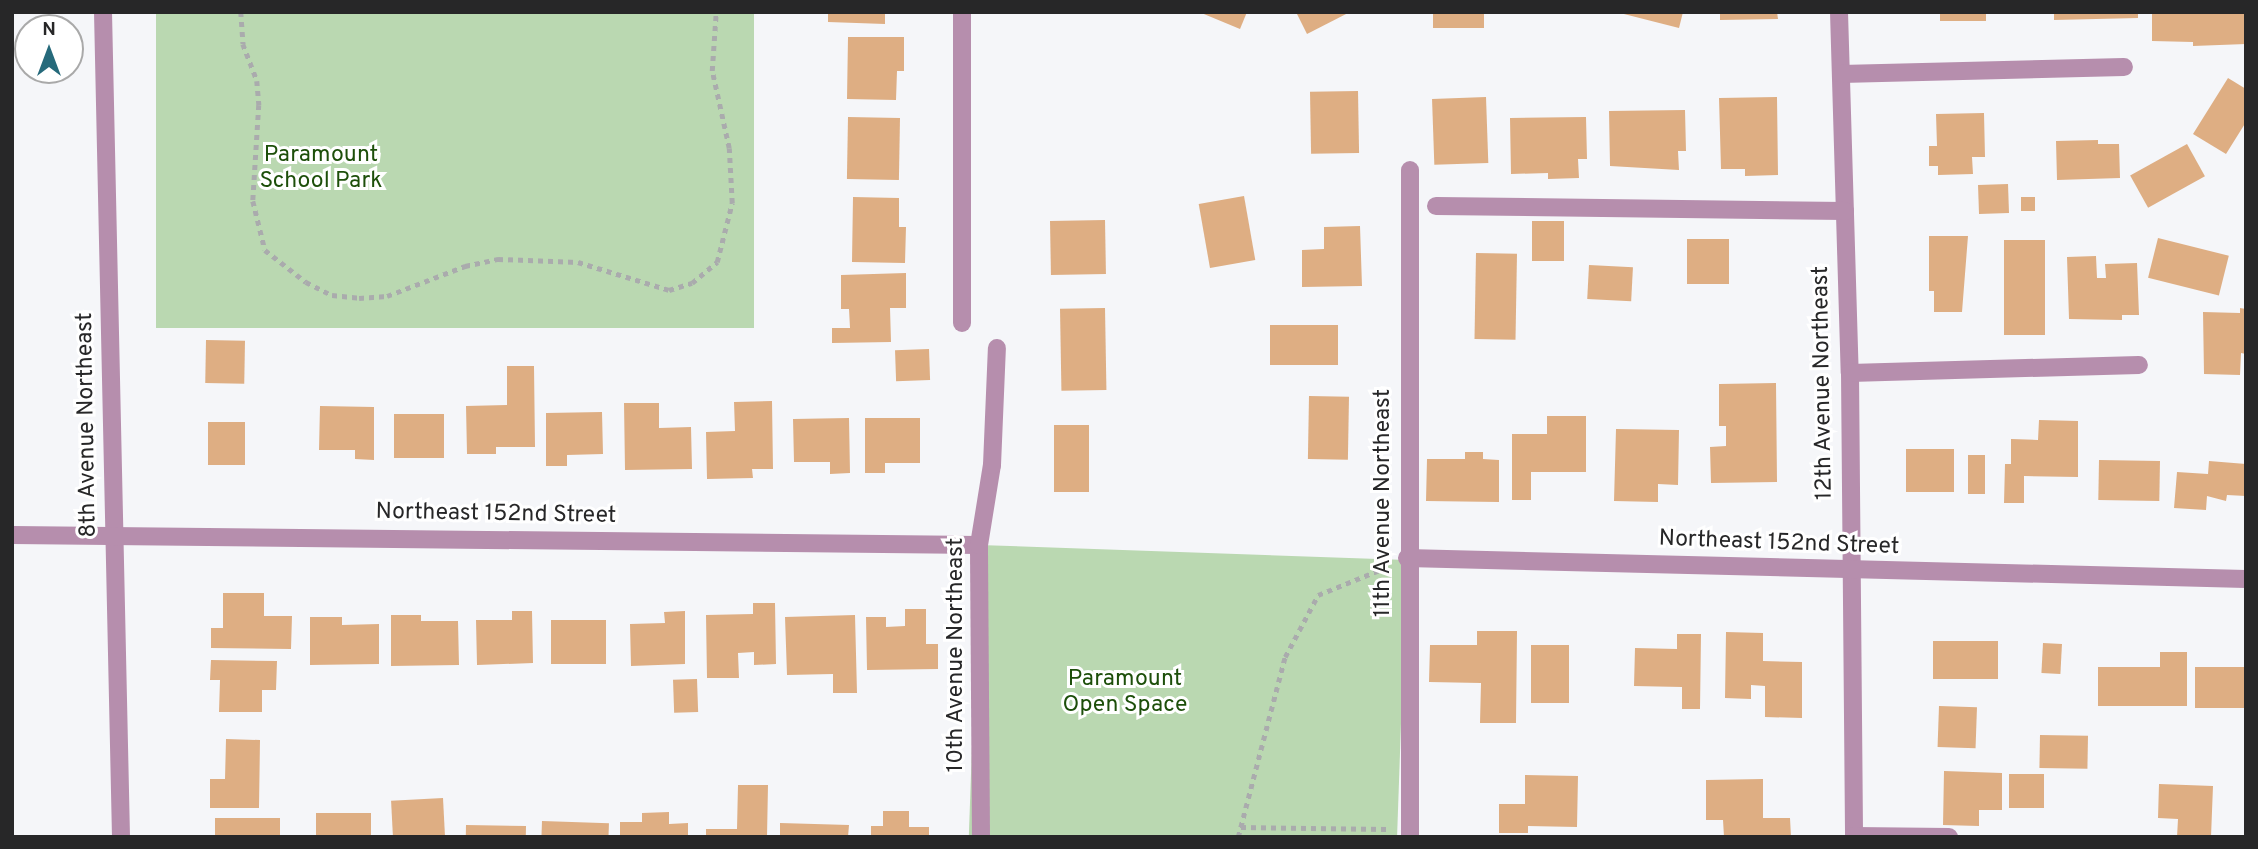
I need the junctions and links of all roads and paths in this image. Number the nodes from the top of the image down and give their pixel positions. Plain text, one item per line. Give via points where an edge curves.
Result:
1 (103, 12) edge
2 (241, 12) edge
3 (716, 12) edge
4 (962, 12) edge
5 (1839, 12) edge
6 (2124, 67) dead end
7 (1841, 74) junction
8 (1410, 170) dead end
9 (1436, 206) dead end
10 (1845, 211) junction
11 (962, 323) dead end
12 (997, 348) dead end
13 (2139, 365) dead end
14 (1850, 373) junction
15 (12, 535) edge
16 (115, 535) junction
17 (979, 545) junction
18 (1407, 558) junction
19 (1851, 569) junction
20 (2246, 579) edge
21 (1241, 827) junction
22 (1410, 833) edge
23 (1854, 836) edge
24 (121, 837) edge
25 (981, 837) edge
26 (1238, 837) edge
27 (1949, 837) edge

1 - 16 street, 8th Avenue Northeast
2 - 3 path via 243,44 257,81 260,105 253,201 265,250 281,267 323,290 359,298 387,296 465,266 498,259 578,262 669,289 692,283 717,262 732,203 729,148 712,71
4 - 11 street
5 - 7 street, 12th Avenue Northeast
6 - 7 street
7 - 10 street, 12th Avenue Northeast
8 - 18 street, 11th Avenue Northeast
9 - 10 street
10 - 14 street, 12th Avenue Northeast
12 - 17 street, 10th Avenue Northeast via 992,465
13 - 14 street
14 - 19 street, 12th Avenue Northeast
15 - 16 street, Northeast 152nd Street
16 - 17 street, Northeast 152nd Street
16 - 24 street, 8th Avenue Northeast
17 - 25 street, 10th Avenue Northeast
18 - 19 street, Northeast 152nd Street
18 - 21 path via 1318,595 1285,657
18 - 22 street, 11th Avenue Northeast
19 - 20 street, Northeast 152nd Street
19 - 23 street, 12th Avenue Northeast
21 - 22 path
21 - 26 path
23 - 27 street

